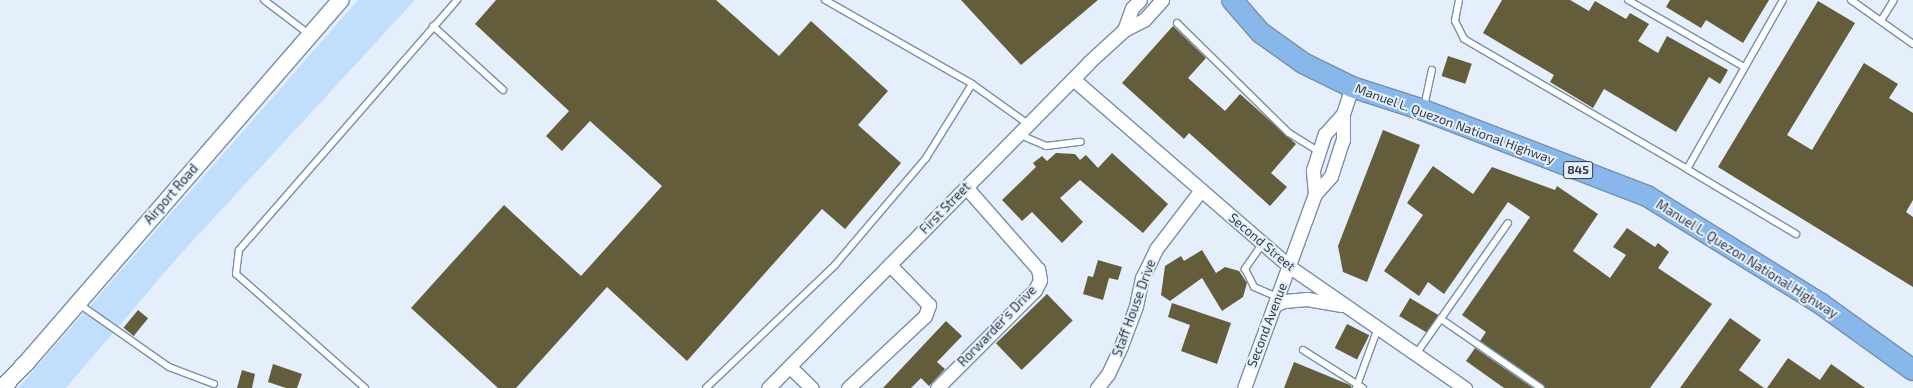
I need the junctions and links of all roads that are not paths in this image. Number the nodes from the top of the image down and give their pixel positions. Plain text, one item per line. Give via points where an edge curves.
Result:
1 (264, 0) edge
2 (341, 0) edge
3 (457, 0) edge
4 (825, 0) edge
5 (1140, 0) edge
6 (1162, 0) edge
7 (1232, 0) edge
8 (1459, 0) edge
9 (1628, 0) edge
10 (1783, 0) edge
11 (1850, 0) edge
12 (1894, 0) edge
13 (1882, 19) junction
14 (1176, 23) dead end
15 (433, 26) junction
16 (1124, 30) junction
17 (310, 35) junction
18 (1913, 44) edge
19 (1744, 68) junction
20 (1432, 70) dead end
21 (1073, 79) junction
22 (972, 84) junction
23 (1352, 87) junction
24 (503, 90) dead end
25 (1423, 110) junction
26 (1343, 114) junction
27 (1028, 124) junction
28 (1018, 134) junction
29 (1081, 142) dead end
30 (1319, 152) junction
31 (1687, 169) junction
32 (966, 188) junction
33 (1201, 190) junction
34 (1315, 194) junction
35 (1508, 223) dead end
36 (1796, 234) dead end
37 (1263, 243) junction
38 (890, 265) junction
39 (1290, 267) junction
40 (1276, 301) junction
41 (77, 303) junction
42 (1346, 306) junction
43 (1441, 319) junction
44 (1378, 328) junction
45 (1303, 350) dead end
46 (1416, 354) junction
47 (790, 367) junction
48 (1913, 370) edge
49 (214, 384) dead end
50 (1359, 387) edge
51 (2, 388) edge
52 (365, 388) edge
53 (706, 388) edge
54 (768, 388) edge
55 (812, 388) edge
56 (848, 388) edge
57 (936, 388) edge
58 (1097, 388) edge
59 (1244, 388) edge
60 (1465, 388) edge
61 (1541, 388) edge

1 - 17 lane
2 - 17 street, Airport Road
3 - 15 lane
4 - 22 lane
5 - 16 street, First Street via 1132,8
6 - 16 street, First Street via 1144,20
7 - 23 main road, Manuel L. Quezon National Highway / 845 via 1261,33 1302,63
8 - 31 lane via 1455,21 1464,39
9 - 19 lane
10 - 19 lane
11 - 13 lane
12 - 13 lane
13 - 18 lane
14 - 30 lane via 1289,133
15 - 24 lane
15 - 52 lane via 238,250 236,274
16 - 21 street, First Street
17 - 41 street, Airport Road
19 - 31 lane
20 - 25 lane
21 - 27 street, First Street
21 - 33 street, Second Street
22 - 27 lane
22 - 53 lane via 926,158 835,265
23 - 25 main road, Manuel L. Quezon National Highway / 845
23 - 26 street, Second Avenue
25 - 48 main road, Manuel L. Quezon National Highway / 845 via 1647,196 1821,304
26 - 30 street, Second Avenue via 1325,134
26 - 34 street, Second Avenue via 1343,140 1331,176
27 - 28 street, First Street
28 - 29 lane via 1046,146
28 - 32 street, First Street
30 - 34 street, Second Avenue via 1313,170
31 - 36 lane
32 - 38 street, First Street
32 - 57 street, Rorwarder's Drive via 1038,269 1040,280 1035,290
33 - 37 street, Second Street
33 - 58 street, Staff House Drive via 1156,249 1142,278 1136,306 1121,346 1108,374
34 - 39 street, Second Avenue
35 - 43 lane
37 - 39 street, Second Street
37 - 40 lane via 1245,269 1254,287
38 - 47 street, First Street
38 - 56 street via 926,301 928,305 925,316
39 - 40 street, Second Avenue
39 - 42 street, Second Street
40 - 42 street via 1307,299
40 - 59 street, Second Avenue
41 - 49 lane via 169,367
41 - 51 street, Airport Road
42 - 44 street, Second Street
43 - 46 lane
43 - 61 lane
44 - 46 street, Second Street
44 - 50 lane
45 - 50 lane
46 - 60 street, Second Street
47 - 54 street, First Street
47 - 55 street

